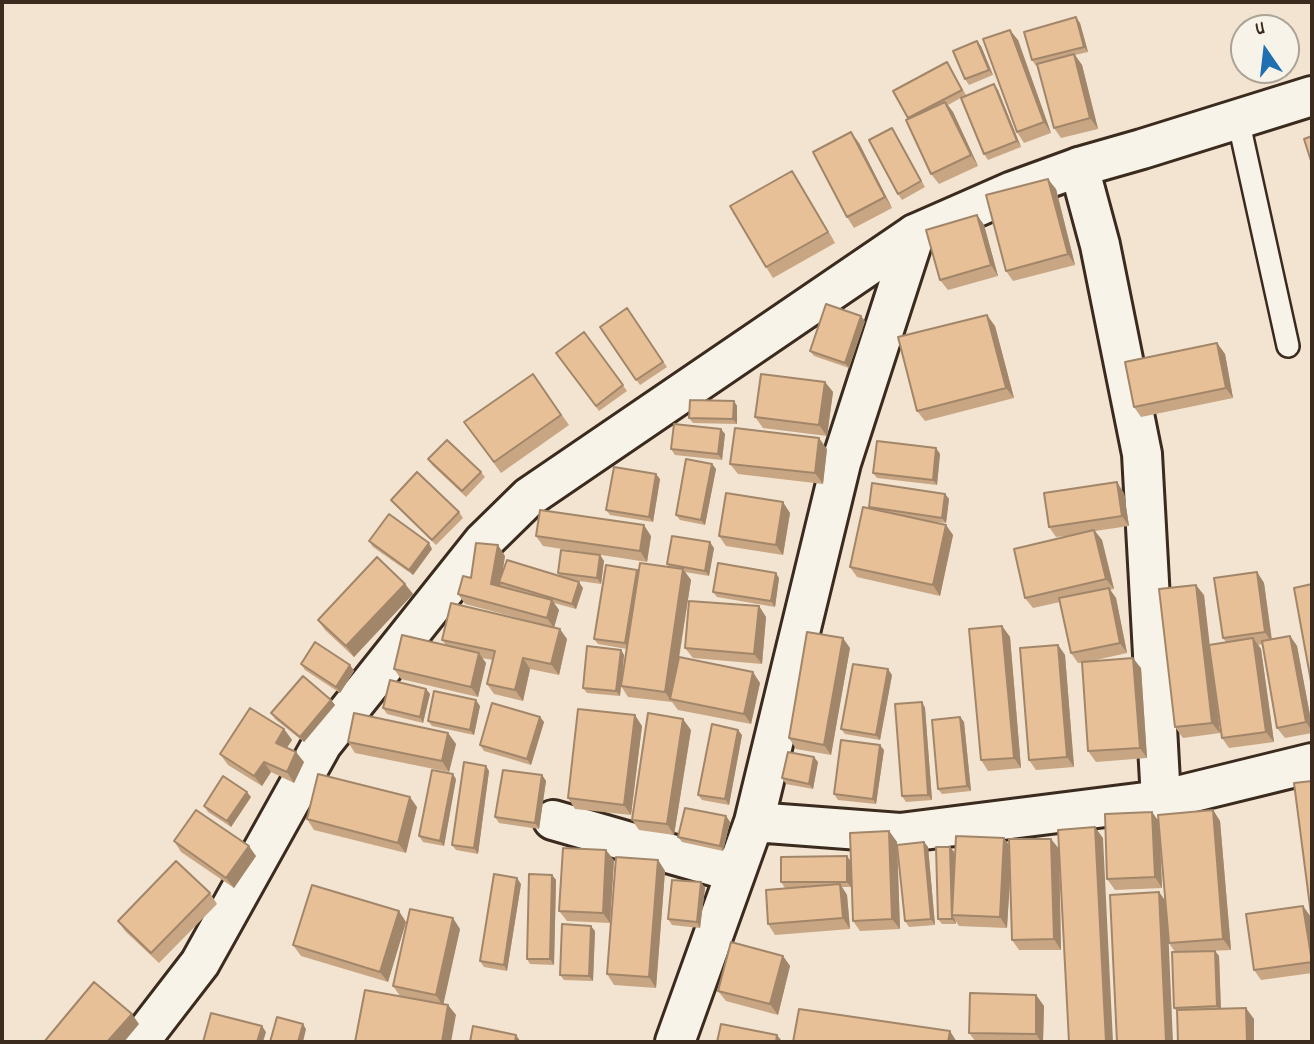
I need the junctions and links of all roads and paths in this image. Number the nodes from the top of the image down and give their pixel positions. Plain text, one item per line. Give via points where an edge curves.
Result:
1 (1312, 96) edge
2 (1238, 119) junction
3 (1079, 167) junction
4 (915, 234) junction
5 (1288, 346) dead end
6 (1312, 763) edge
7 (1161, 800) junction
8 (552, 820) dead end
9 (754, 822) junction
10 (734, 872) junction
11 (139, 1042) edge
12 (675, 1042) edge

1 - 2 street
2 - 3 street
2 - 5 lane
3 - 4 street
3 - 7 street via 1100,245 1142,454
4 - 9 street via 841,463
4 - 11 street via 529,497 505,519 322,744 200,963
6 - 7 street
7 - 9 street via 900,833
8 - 10 street
9 - 10 street
10 - 12 street

